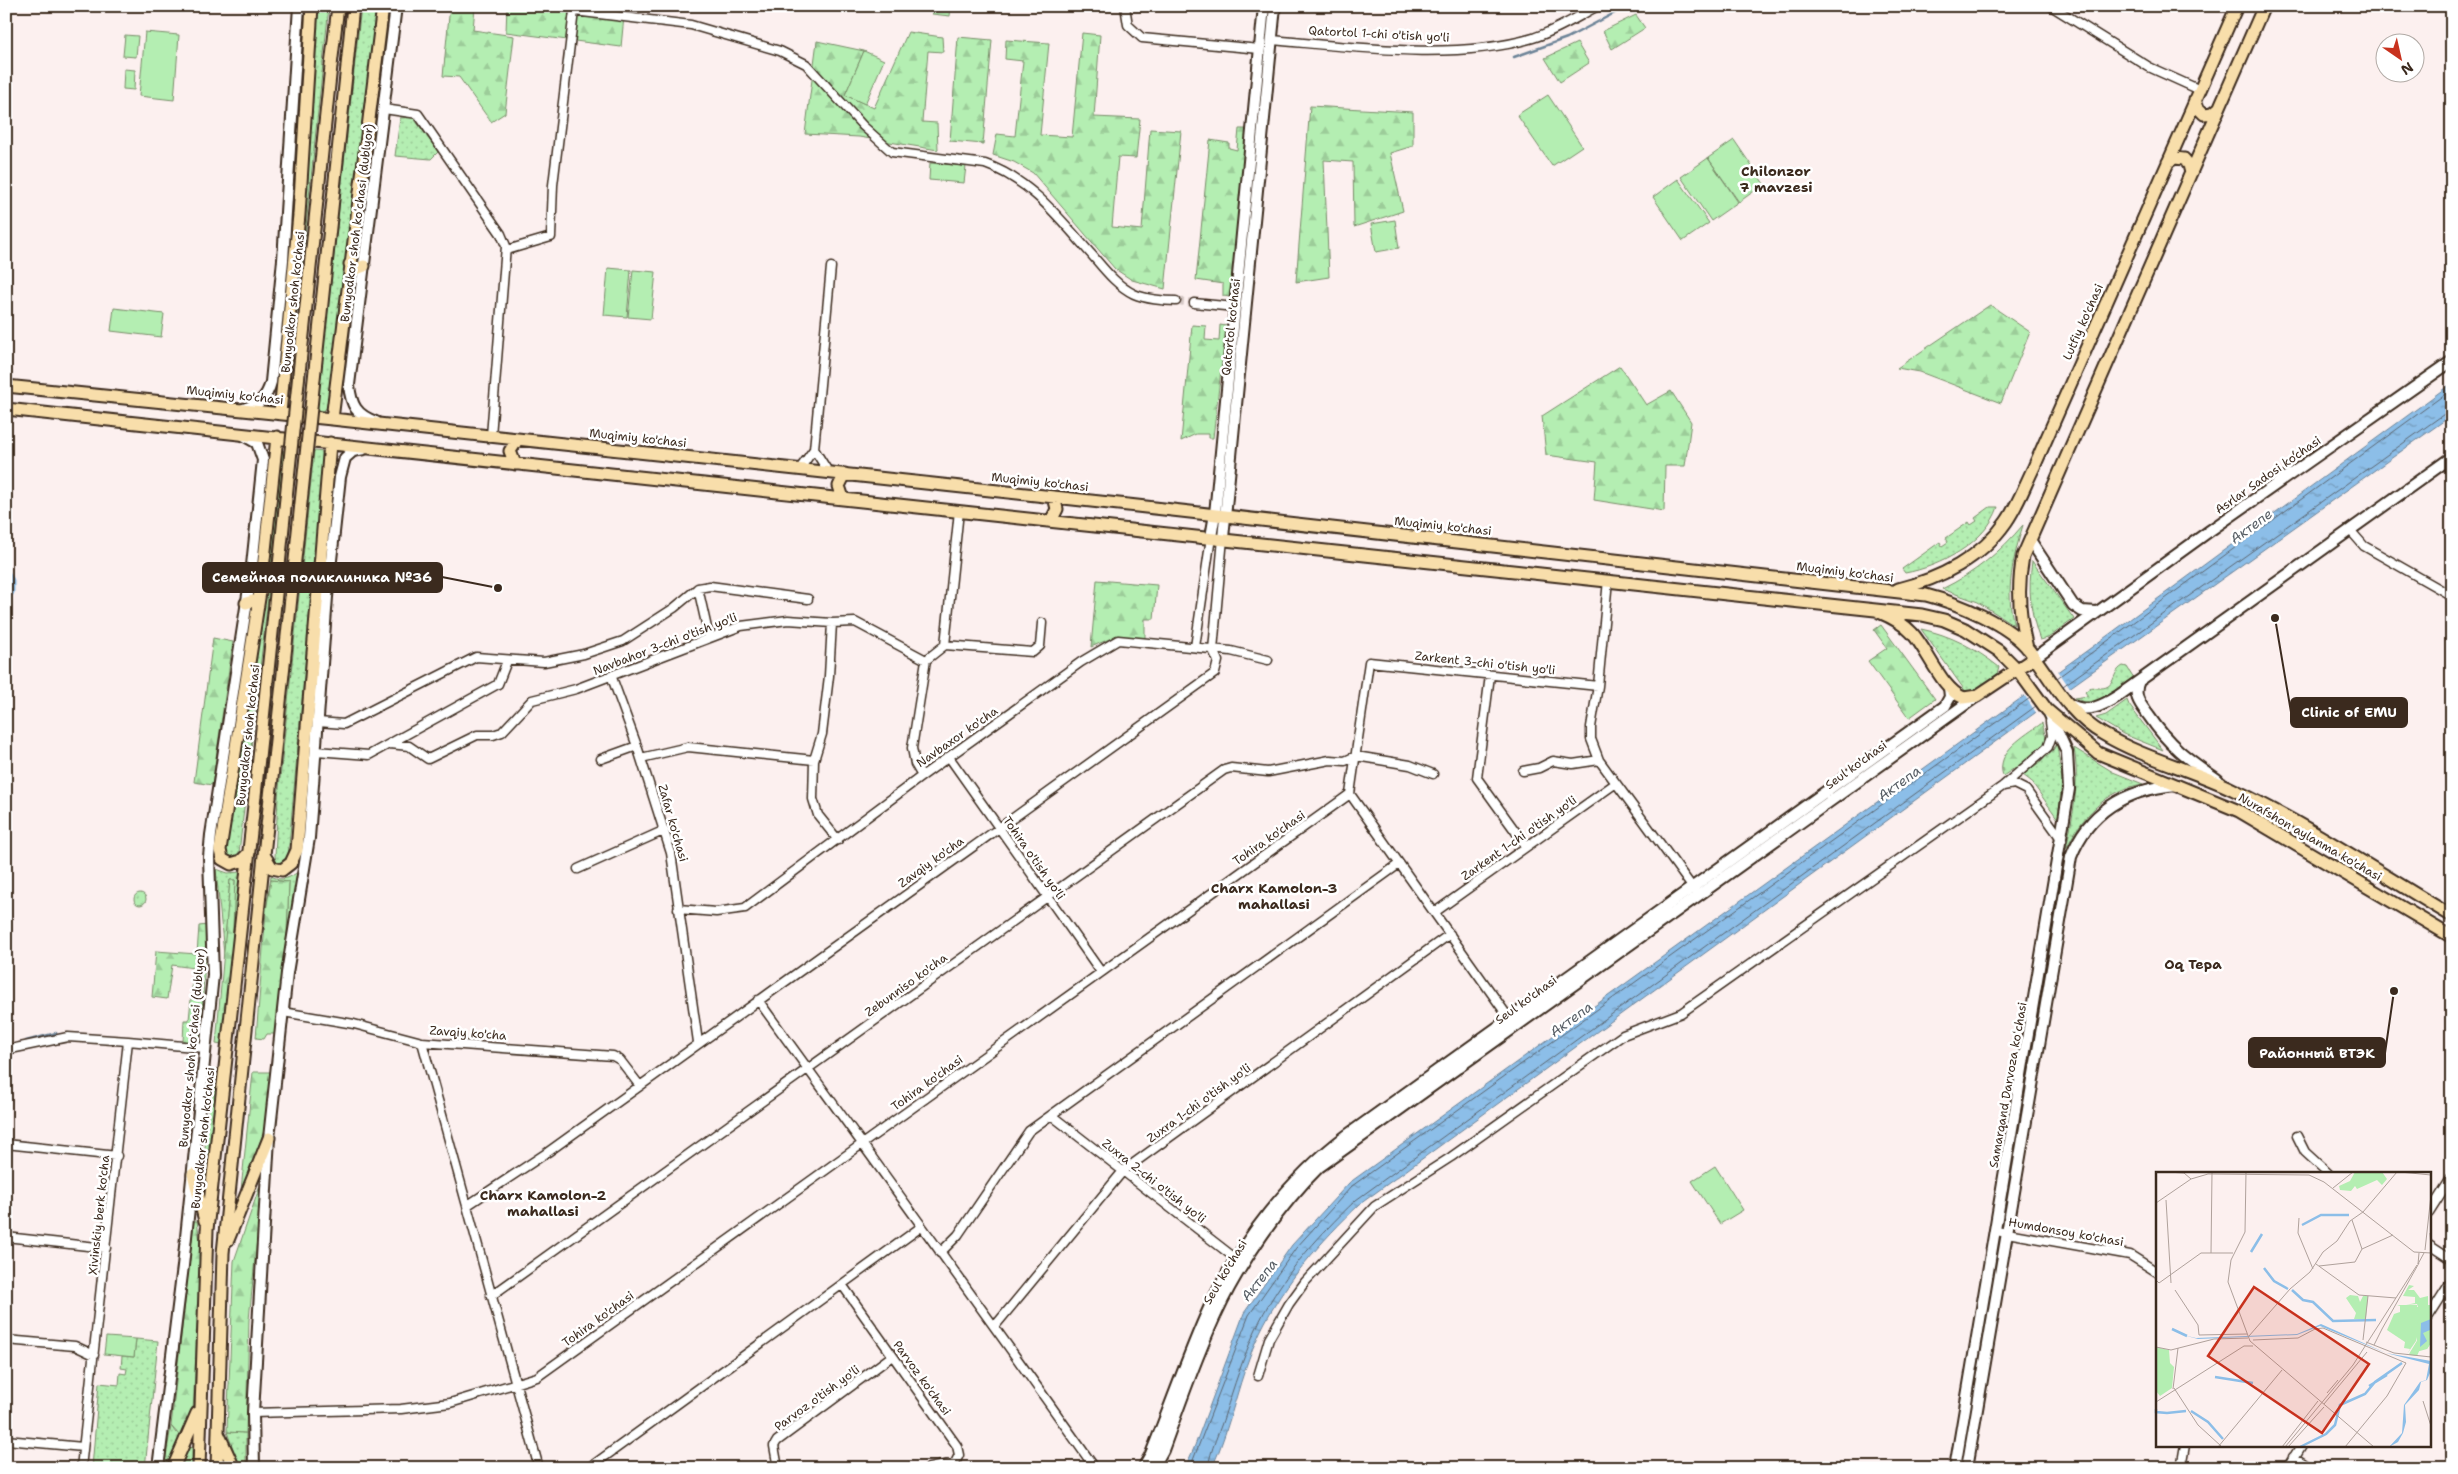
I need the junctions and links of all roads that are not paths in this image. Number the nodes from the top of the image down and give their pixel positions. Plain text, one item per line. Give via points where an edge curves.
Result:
1 (299, 6) edge
2 (312, 6) edge
3 (338, 6) edge
4 (353, 6) edge
5 (383, 6) edge
6 (396, 6) edge
7 (1125, 6) edge
8 (1264, 6) edge
9 (1275, 6) edge
10 (1598, 6) edge
11 (2050, 6) edge
12 (2237, 6) edge
13 (2264, 6) edge
14 (1260, 44) junction
15 (1271, 45) junction
16 (2198, 95) junction
17 (2220, 108) junction
18 (384, 109) junction
19 (2168, 162) junction
20 (2191, 173) junction
21 (507, 250) junction
22 (350, 264) junction
23 (364, 266) junction
24 (831, 268) dead end
25 (1176, 301) tunnel mouth
26 (1194, 303) tunnel mouth
27 (1240, 307) junction
28 (2452, 361) edge
29 (6, 386) edge
30 (6, 409) edge
31 (236, 409) junction
32 (280, 413) junction
33 (332, 418) junction
34 (384, 424) junction
35 (240, 434) junction
36 (491, 436) junction
37 (277, 437) junction
38 (518, 439) junction
39 (330, 444) junction
40 (372, 448) junction
41 (814, 449) junction
42 (2452, 457) edge
43 (515, 464) junction
44 (799, 470) junction
45 (829, 473) junction
46 (845, 474) junction
47 (1054, 497) junction
48 (843, 498) junction
49 (959, 511) junction
50 (1220, 515) junction
51 (1051, 521) junction
52 (2350, 530) junction
53 (1390, 534) junction
54 (1211, 537) junction
55 (1223, 538) junction
56 (2030, 540) junction
57 (1387, 556) junction
58 (1596, 557) junction
59 (1592, 578) junction
60 (1608, 580) junction
61 (698, 588) junction
62 (1892, 590) junction
63 (2452, 596) edge
64 (808, 599) dead end
65 (252, 604) junction
66 (1865, 607) junction
67 (2100, 610) junction
68 (832, 623) junction
69 (1042, 623) dead end
70 (709, 637) junction
71 (945, 645) junction
72 (1195, 647) junction
73 (1213, 650) junction
74 (2031, 653) junction
75 (507, 660) junction
76 (926, 660) junction
77 (1268, 660) dead end
78 (2017, 669) junction
79 (2044, 673) joint
80 (611, 675) junction
81 (1490, 675) junction
82 (2139, 681) junction
83 (1598, 686) junction
84 (1949, 687) junction
85 (2122, 693) junction
86 (1977, 696) junction
87 (2063, 700) junction
88 (2139, 701) junction
89 (2047, 710) junction
90 (318, 722) junction
91 (390, 744) junction
92 (637, 746) junction
93 (316, 751) junction
94 (1356, 756) junction
95 (949, 757) junction
96 (641, 758) junction
97 (601, 759) dead end
98 (814, 760) junction
99 (1599, 760) junction
100 (1523, 771) dead end
101 (1433, 774) dead end
102 (922, 776) junction
103 (1616, 783) junction
104 (2176, 785) junction
105 (2003, 786) junction
106 (2231, 788) junction
107 (1350, 794) junction
108 (999, 827) junction
109 (665, 830) junction
110 (838, 840) junction
111 (2062, 840) junction
112 (1526, 846) junction
113 (249, 853) junction
114 (264, 855) junction
115 (1399, 864) junction
116 (578, 869) dead end
117 (2382, 874) junction
118 (2373, 890) junction
119 (1694, 891) junction
120 (1048, 896) junction
121 (2438, 908) junction
122 (678, 909) junction
123 (1435, 912) junction
124 (2452, 916) edge
125 (2429, 923) junction
126 (1450, 934) junction
127 (2452, 937) edge
128 (1101, 972) junction
129 (758, 1000) junction
130 (283, 1012) junction
131 (1509, 1018) junction
132 (128, 1041) junction
133 (422, 1042) junction
134 (698, 1042) junction
135 (206, 1048) junction
136 (6, 1050) edge
137 (808, 1069) junction
138 (640, 1086) junction
139 (1051, 1115) junction
140 (2297, 1136) dead end
141 (268, 1138) junction
142 (6, 1144) edge
143 (862, 1144) junction
144 (117, 1156) junction
145 (1123, 1171) junction
146 (2327, 1172) edge
147 (193, 1174) junction
148 (2452, 1177) edge
149 (468, 1205) junction
150 (2430, 1211) edge
151 (921, 1227) junction
152 (207, 1230) junction
153 (2001, 1232) junction
154 (6, 1237) edge
155 (2430, 1246) edge
156 (106, 1248) junction
157 (223, 1253) junction
158 (940, 1253) junction
159 (2452, 1260) edge
160 (1240, 1262) junction
161 (2156, 1271) edge
162 (2452, 1280) edge
163 (843, 1286) junction
164 (491, 1296) junction
165 (2430, 1314) edge
166 (995, 1326) junction
167 (6, 1340) edge
168 (94, 1355) junction
169 (892, 1356) junction
170 (1258, 1376) dead end
171 (515, 1385) junction
172 (200, 1406) junction
173 (253, 1413) junction
174 (217, 1431) junction
175 (6, 1440) edge
176 (2186, 1446) edge
177 (2301, 1446) edge
178 (83, 1447) junction
179 (2294, 1457) junction
180 (1146, 1467) edge
181 (81, 1468) edge
182 (158, 1468) edge
183 (173, 1468) edge
184 (199, 1468) edge
185 (217, 1468) edge
186 (234, 1468) edge
187 (254, 1468) edge
188 (538, 1468) edge
189 (589, 1468) edge
190 (778, 1468) edge
191 (929, 1468) edge
192 (1095, 1468) edge
193 (1955, 1468) edge
194 (1967, 1468) edge
195 (2181, 1468) edge
196 (2288, 1468) edge
197 (2311, 1468) edge

1 - 31 main road via 283,260 271,382 268,394 260,402
2 - 32 main road via 299,215
3 - 113 main road, Bunyodkor shoh ko'chasi, bridge
4 - 114 main road, bridge
5 - 22 main road
6 - 18 main road, Bunyodkor shoh koʻchasi (dublyor)
7 - 14 street via 1128,25 1142,38
8 - 14 main road, Qatortol ko'chasi
9 - 15 main road, Qatortol ko'chasi
10 - 15 street, Qatortol 1-chi o'tish yo'li via 1534,38 1482,47 1424,50
11 - 16 street
12 - 16 main road, Lutfiy ko'chasi
13 - 17 main road
14 - 15 main road
14 - 27 main road, Qatortol ko'chasi
15 - 27 main road, Qatortol ko'chasi
16 - 17 main road via 2198,108 2204,114
16 - 19 main road, Lutfiy ko'chasi
17 - 20 main road
18 - 21 street via 418,114 501,234
18 - 23 main road, Bunyodkor shoh koʻchasi (dublyor)
19 - 20 main road via 2175,158 2184,159
19 - 62 main road, Lutfiy ko'chasi via 2034,467 2007,521 1982,549 1949,571
20 - 56 main road
21 - 25 street via 551,237 553,185 574,12 691,25 780,51 806,64 868,132 892,152 996,168 1031,190 1052,209 1114,279 1134,294
21 - 36 street
22 - 23 main road via 356,269
22 - 33 main road
23 - 34 main road, Bunyodkor shoh koʻchasi (dublyor) via 349,385 351,399 360,414
24 - 41 street
26 - 27 street
27 - 50 main road, Qatortol ko'chasi
28 - 67 main road, Asrlar Sadosi ko‘chasi
29 - 31 main road, Muqimiy ko'chasi
30 - 35 main road
31 - 32 main road, Muqimiy ko'chasi
32 - 33 main road, Muqimiy ko'chasi
33 - 34 main road, Muqimiy ko'chasi
34 - 36 main road, Muqimiy ko'chasi
35 - 37 main road
35 - 65 main road, Bunyodkor shoh koʻchasi (dublyor) via 255,441 263,460
36 - 38 main road, Muqimiy ko'chasi
37 - 39 main road
37 - 65 main road
38 - 43 main road via 510,451
38 - 44 main road, Muqimiy ko'chasi
39 - 40 main road
39 - 114 main road via 297,850 291,863 282,870 272,868
40 - 43 main road
40 - 90 main road via 349,454 341,467
41 - 44 street
41 - 45 street
42 - 52 main road
43 - 48 main road
44 - 45 main road, Muqimiy ko'chasi
45 - 46 main road, Muqimiy ko'chasi
46 - 47 main road, Muqimiy ko'chasi
46 - 48 main road via 839,486
47 - 50 main road, Muqimiy ko'chasi
47 - 51 main road via 1057,509
48 - 49 main road
49 - 51 main road
49 - 71 street
50 - 53 main road, Muqimiy ko'chasi
50 - 54 main road, Qatortol ko'chasi
50 - 55 main road, Qatortol ko'chasi
51 - 54 main road
52 - 63 street via 2364,546
52 - 82 main road
53 - 57 main road
53 - 58 main road, Muqimiy ko'chasi
54 - 55 main road
54 - 72 street, Qatortol ko'chasi
55 - 57 main road
55 - 73 street, Qatortol ko'chasi
56 - 67 main road via 2073,605 2086,612
56 - 74 main road via 2023,556 2019,590 2023,629
57 - 59 main road
58 - 59 main road via 1586,566 1587,574
58 - 62 main road, Muqimiy ko'chasi
59 - 60 main road
60 - 66 main road
60 - 83 street
61 - 64 street via 710,586
61 - 70 street
61 - 75 street via 674,608 622,641 584,654 544,662
62 - 74 main road, Muqimiy ko'chasi via 1960,605 1997,625
65 - 113 main road via 220,850 222,859 231,864 241,861
65 - 135 main road, Bunyodkor shoh koʻchasi (dublyor) via 210,834 214,960
66 - 78 main road via 1922,614 1954,624 1984,640
66 - 84 main road via 1892,618 1909,630
67 - 74 main road, Asrlar Sadosi ko‘chasi
68 - 70 street, Navbahor 3-chi o'tish yo'li via 777,620 741,626
68 - 76 street, Navbahor 3-chi o'tish yo'li via 855,622
68 - 98 street via 822,734
69 - 71 street via 1040,646 1032,652
70 - 80 street, Navbahor 3-chi o'tish yo'li
71 - 76 street
72 - 73 street, Navbaxor ko'cha
72 - 95 street, Navbaxor ko'cha via 1118,640 1081,662
73 - 77 street, Navbaxor ko'cha
73 - 108 street, Zavqiy ko'cha via 1218,661 1215,673
74 - 78 main road, Seul ko'chasi
74 - 79 main road, Muqimiy ko'chasi
75 - 90 street via 476,657 344,724
75 - 91 street via 498,684
76 - 102 street via 912,748 915,764
78 - 86 main road, Seul ko'chasi
78 - 89 main road, Nurafshon aylanma ko'chasi
79 - 87 main road, Nurafshon aylanma ko'chasi
80 - 91 street, Navbahor 3-chi o'tish yo'li via 576,689 532,700 502,732 477,735 428,759 409,746
80 - 92 street, Zafar ko'chasi
81 - 83 street, Zarkent 3-chi o'tish yo'li
81 - 94 street, Zarkent 3-chi o'tish yo'li via 1369,662
81 - 112 street via 1477,778
82 - 85 main road
82 - 88 main road via 2136,690
83 - 99 street via 1591,739
84 - 86 main road via 1964,698
84 - 119 main road via 1950,697 1945,706
85 - 87 main road via 2101,706 2089,709 2075,707
85 - 88 main road via 2132,694
86 - 119 main road, Seul ko'chasi
87 - 106 main road, Nurafshon aylanma ko'chasi via 2104,734 2142,753
88 - 106 main road via 2172,747
89 - 104 main road, Nurafshon aylanma ko'chasi via 2098,753
89 - 105 street via 2052,736 2050,744
89 - 111 main road, Samarqand Darvoza koʻchasi via 2064,745 2069,766 2070,789
90 - 93 main road
91 - 93 street via 369,755
92 - 96 street, Zafar ko'chasi
92 - 97 street
93 - 130 main road via 306,862
94 - 101 street, Zebunniso ko'cha via 1410,765
94 - 107 street
94 - 120 street, Zebunniso ko'cha via 1345,761 1330,760 1268,772 1224,770
95 - 102 street, Navbaxor ko'cha
95 - 108 street, Tohira o'tish yo'li
96 - 98 street via 688,747
96 - 109 street, Zafar ko'chasi
98 - 110 street via 815,807
99 - 100 street via 1573,764 1552,761
99 - 103 street
102 - 110 street, Navbaxor ko'cha
103 - 112 street, Zarkent 1-chi o'tish yo'li
103 - 119 street
104 - 118 main road, Nurafshon aylanma ko'chasi via 2256,820
104 - 153 main road, Samarqand Darvoza koʻchasi via 2144,790 2113,804 2090,822 2071,856
105 - 111 street via 2014,784 2026,790
105 - 170 street via 1684,1011 1623,1035 1451,1157 1375,1206 1289,1304 1269,1339
106 - 117 main road, Nurafshon aylanma ko'chasi
107 - 115 street
107 - 128 street, Tohira ko'chasi
108 - 120 street, Tohira o'tish yo'li
108 - 129 street, Zavqiy ko'cha
109 - 116 street
109 - 122 street, Zafar ko'chasi via 675,872
110 - 122 street, Navbaxor ko'cha via 745,908 716,912
111 - 153 main road, Samarqand Darvoza koʻchasi
112 - 123 street, Zarkent 1-chi o'tish yo'li
113 - 152 main road, Bunyodkor shoh ko'chasi
114 - 157 main road
115 - 123 street
115 - 139 street
117 - 118 main road
117 - 121 main road, Nurafshon aylanma ko'chasi
118 - 125 main road, Nurafshon aylanma ko'chasi
119 - 131 main road, Seul ko'chasi
119 - 160 main road, Seul ko'chasi via 1330,1158 1300,1187
120 - 128 street, Tohira o'tish yo'li
120 - 137 street, Zebunniso ko'cha
121 - 124 main road, Nurafshon aylanma ko'chasi
121 - 125 main road
122 - 134 street, Zafar ko'chasi
123 - 126 street
125 - 127 main road, Nurafshon aylanma ko'chasi
126 - 131 street
126 - 145 street, Zuxra 1-chi o'tish yo'li
128 - 143 street, Tohira ko'chasi
129 - 134 street, Zavqiy ko'cha
129 - 137 street
130 - 133 street, Zavqiy ko'cha via 354,1024
130 - 141 main road
131 - 160 main road, Seul ko'chasi via 1314,1162 1281,1199
132 - 135 street
132 - 136 street via 68,1037
132 - 144 street, Xivinskiy berk ko'cha
133 - 138 street, Zavqiy ko'cha via 613,1056 620,1060
133 - 149 street
134 - 138 street, Zavqiy ko'cha
135 - 147 main road, Bunyodkor shoh koʻchasi (dublyor)
137 - 143 street
137 - 164 street, Zebunniso ko'cha
138 - 149 street, Zavqiy ko'cha
139 - 145 street, Zuxra 2-chi o'tish yo'li
139 - 158 street via 1029,1131 958,1235
140 - 146 street via 2305,1152
141 - 157 main road
141 - 173 main road
142 - 144 street
143 - 151 street
143 - 171 street, Tohira ko'chasi via 537,1376
144 - 156 street, Xivinskiy berk ko'cha
145 - 160 street, Zuxra 2-chi o'tish yo'li
145 - 166 street, Zuxra 1-chi o'tish yo'li
147 - 152 main road
147 - 182 main road, Bunyodkor shoh koʻchasi (dublyor)
148 - 150 street
149 - 164 street
151 - 158 street
151 - 163 street
152 - 172 main road, Bunyodkor shoh ko'chasi
153 - 161 street, Humdonsoy ko'chasi via 2130,1255
153 - 193 main road, Samarqand Darvoza koʻchasi
153 - 194 main road, Samarqand Darvoza koʻchasi
154 - 156 street
155 - 159 street
156 - 168 street, Xivinskiy berk ko'cha
157 - 174 main road
158 - 166 street
160 - 180 main road, Seul ko'chasi via 1210,1307
162 - 165 street
163 - 169 street, Parvoz ko'chasi
163 - 189 street
164 - 171 street
166 - 192 street
167 - 168 street via 75,1346
168 - 178 street, Xivinskiy berk ko'cha
169 - 190 street, Parvoz o'tish yo'li via 776,1441
169 - 191 street, Parvoz ko'chasi via 957,1446 959,1455 956,1463
171 - 173 street, Tohira ko'chasi via 464,1400 401,1409
171 - 188 street
172 - 183 main road
172 - 184 main road, Bunyodkor shoh ko'chasi
173 - 187 main road
174 - 185 main road
174 - 186 main road
175 - 178 street
176 - 195 street
177 - 179 street
178 - 181 street, Xivinskiy berk ko'cha
179 - 196 street
179 - 197 street

